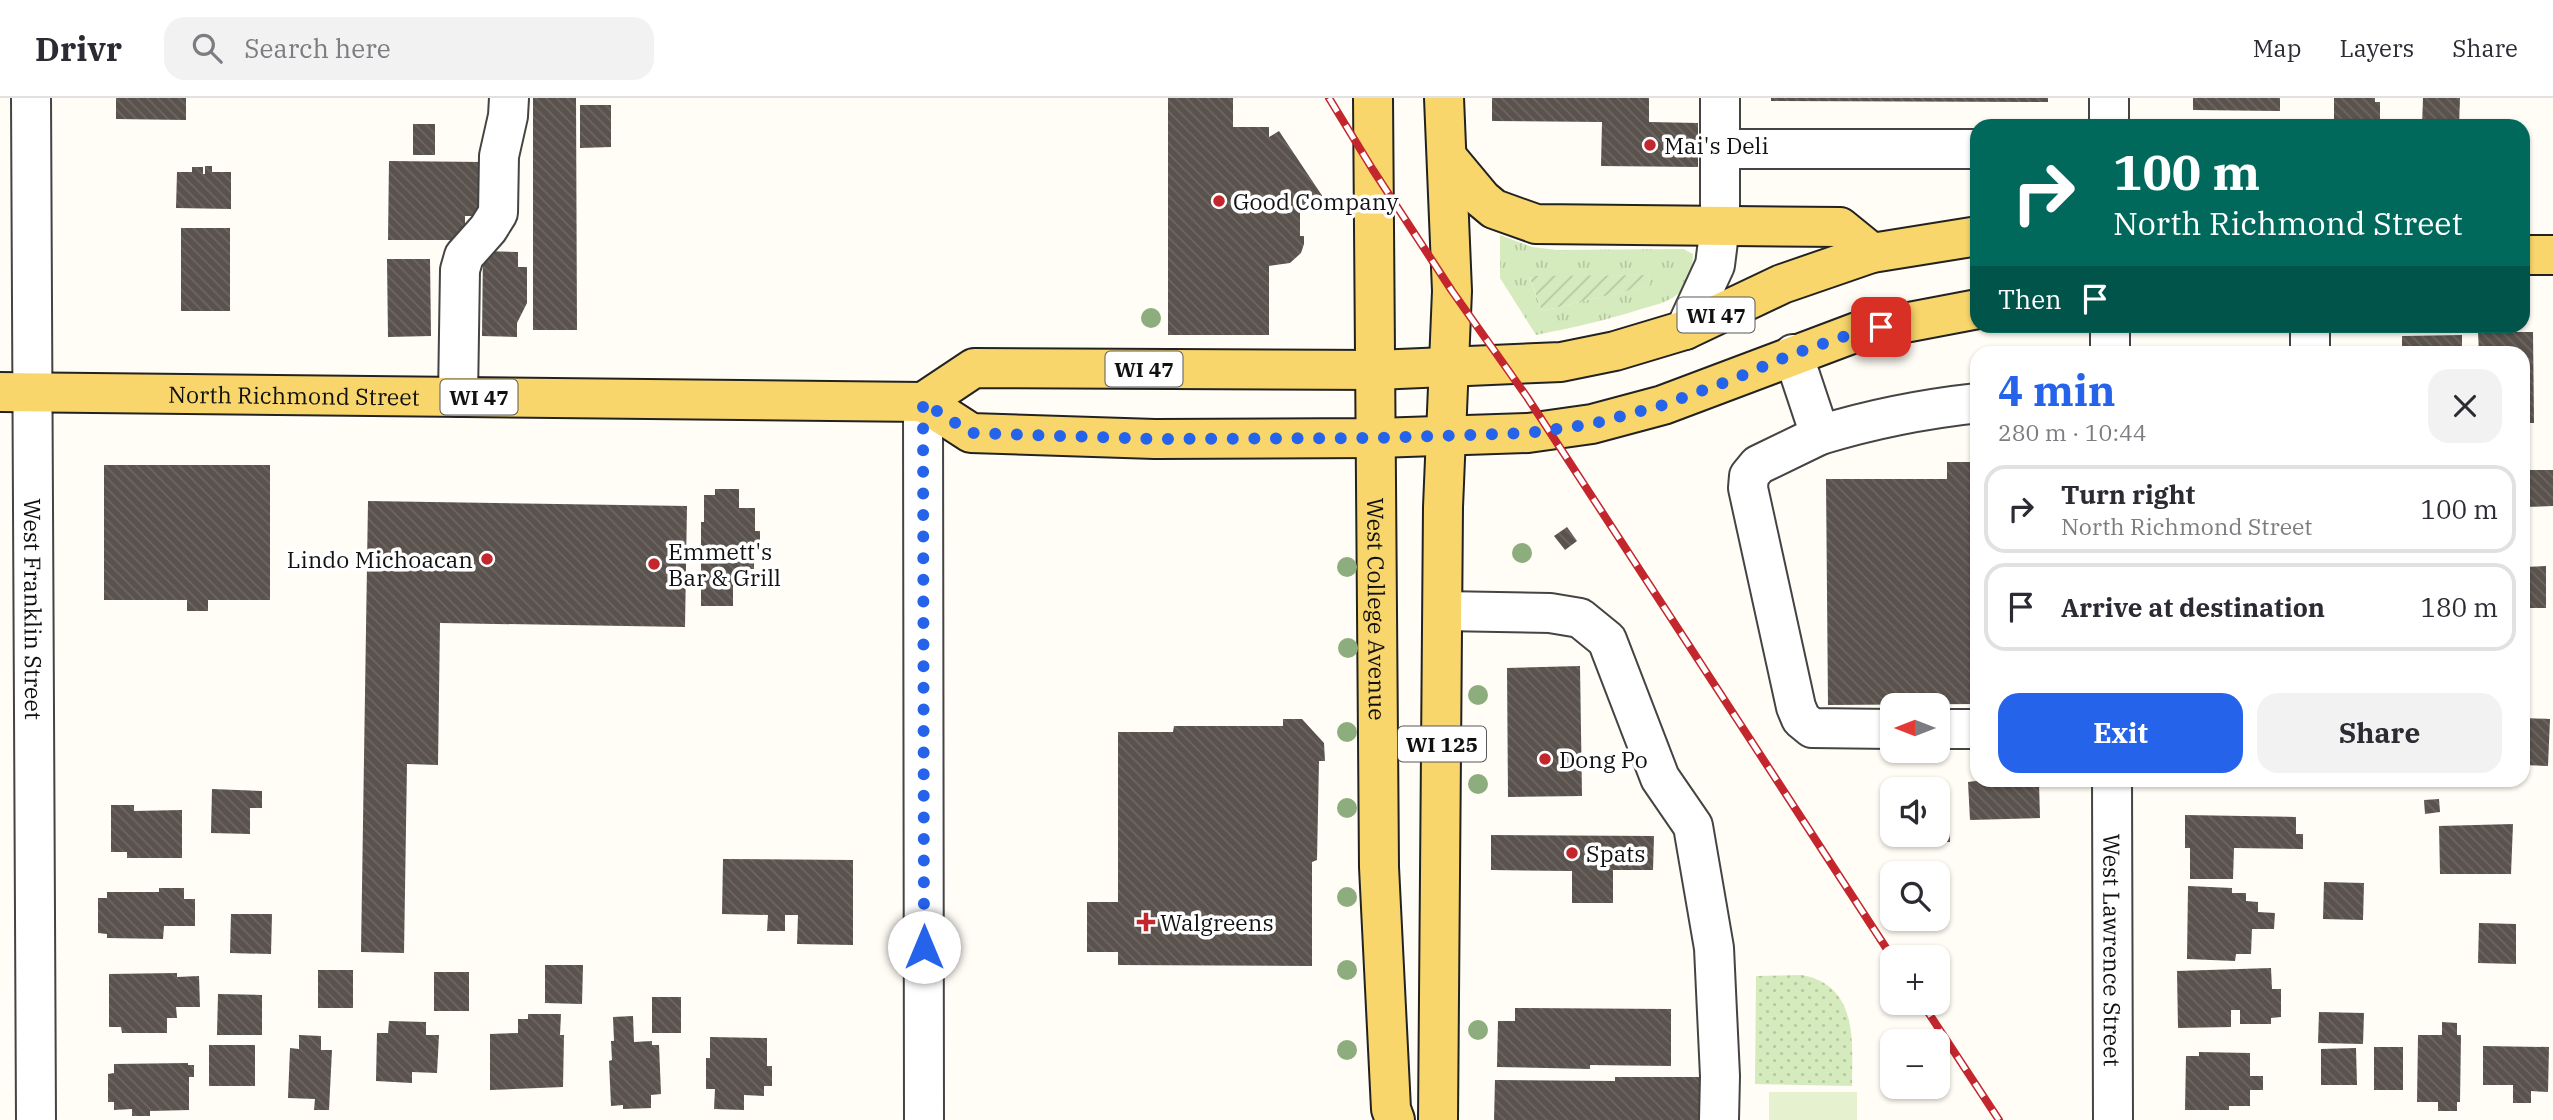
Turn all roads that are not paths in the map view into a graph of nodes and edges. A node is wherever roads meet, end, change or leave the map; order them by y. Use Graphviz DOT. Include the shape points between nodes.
graph roads {
  1 [pos="31,98"];
  2 [pos="509,98"];
  3 [pos="1373,98"];
  4 [pos="1444,98"];
  5 [pos="1720,98"];
  6 [pos="2109,98"];
  7 [pos="2109,119"];
  8 [pos="1720,149"];
  9 [pos="1970,149"];
  10 [pos="1447,157"];
  11 [pos="16,162"];
  12 [pos="1720,225"];
  13 [pos="1970,237"];
  14 [pos="1872,253"];
  15 [pos="2530,255"];
  16 [pos="2553,255"];
  17 [pos="1970,311"];
  18 [pos="1685,330"];
  19 [pos="1793,354"];
  20 [pos="1449,368"];
  21 [pos="1376,370"];
  22 [pos="17,392"];
  23 [pos="458,397"];
  24 [pos="923,402"];
  25 [pos="1970,404"];
  26 [pos="1820,435"];
  27 [pos="1446,436"];
  28 [pos="1377,438"];
  29 [pos="1443,611"];
  30 [pos="1880,729"];
  31 [pos="1950,729"];
  32 [pos="1970,729"];
  33 [pos="2112,787"];
  34 [pos="36,1120"];
  35 [pos="924,1120"];
  36 [pos="1395,1120"];
  37 [pos="1438,1120"];
  38 [pos="1719,1120"];
  39 [pos="2113,1120"];
  1 -- 11 [label="street, West Franklin Street"];
  2 -- 23 [label="street" via="499,156 498,213 464,256 460,270"];
  3 -- 21 [label="main road, West College Avenue"];
  4 -- 10 [label="main road"];
  5 -- 8 [label="street"];
  6 -- 7 [label="street"];
  8 -- 9 [label="street"];
  8 -- 12 [label="street"];
  10 -- 12 [label="main road" via="1494,209 1535,224"];
  10 -- 20 [label="main road" via="1452,291"];
  11 -- 22 [label="street, West Franklin Street"];
  12 -- 14 [label="main road" via="1840,227"];
  12 -- 18 [label="street" via="1715,265"];
  13 -- 14 [label="main road, WI 47"];
  14 -- 18 [label="main road, WI 47" via="1783,284"];
  15 -- 16 [label="main road"];
  17 -- 19 [label="main road" via="1857,332"];
  18 -- 20 [label="main road, WI 47" via="1561,362"];
  19 -- 26 [label="street"];
  19 -- 27 [label="main road" via="1663,405 1592,424 1528,433"];
  20 -- 21 [label="main road, WI 47"];
  20 -- 27 [label="main road, WI 125"];
  21 -- 24 [label="main road, WI 47" via="974,368"];
  21 -- 28 [label="main road, West College Avenue / WI 125"];
  22 -- 23 [label="main road, North Richmond Street / WI 47"];
  22 -- 34 [label="street, West Franklin Street"];
  23 -- 24 [label="main road, North Richmond Street / WI 47"];
  24 -- 28 [label="main road" via="971,433 1155,439"];
  24 -- 35 [label="street"];
  25 -- 26 [label="street" via="1906,412"];
  26 -- 30 [label="street" via="1758,465 1749,476 1748,488 1801,719 1812,728"];
  27 -- 28 [label="main road"];
  27 -- 29 [label="main road, WI 125"];
  28 -- 36 [label="main road, West College Avenue / WI 125" via="1379,867"];
  29 -- 37 [label="main road, WI 125"];
  29 -- 38 [label="street" via="1580,618 1607,640 1660,778 1693,826 1714,948"];
  31 -- 32 [label="street"];
  33 -- 39 [label="street, West Lawrence Street"];
}
